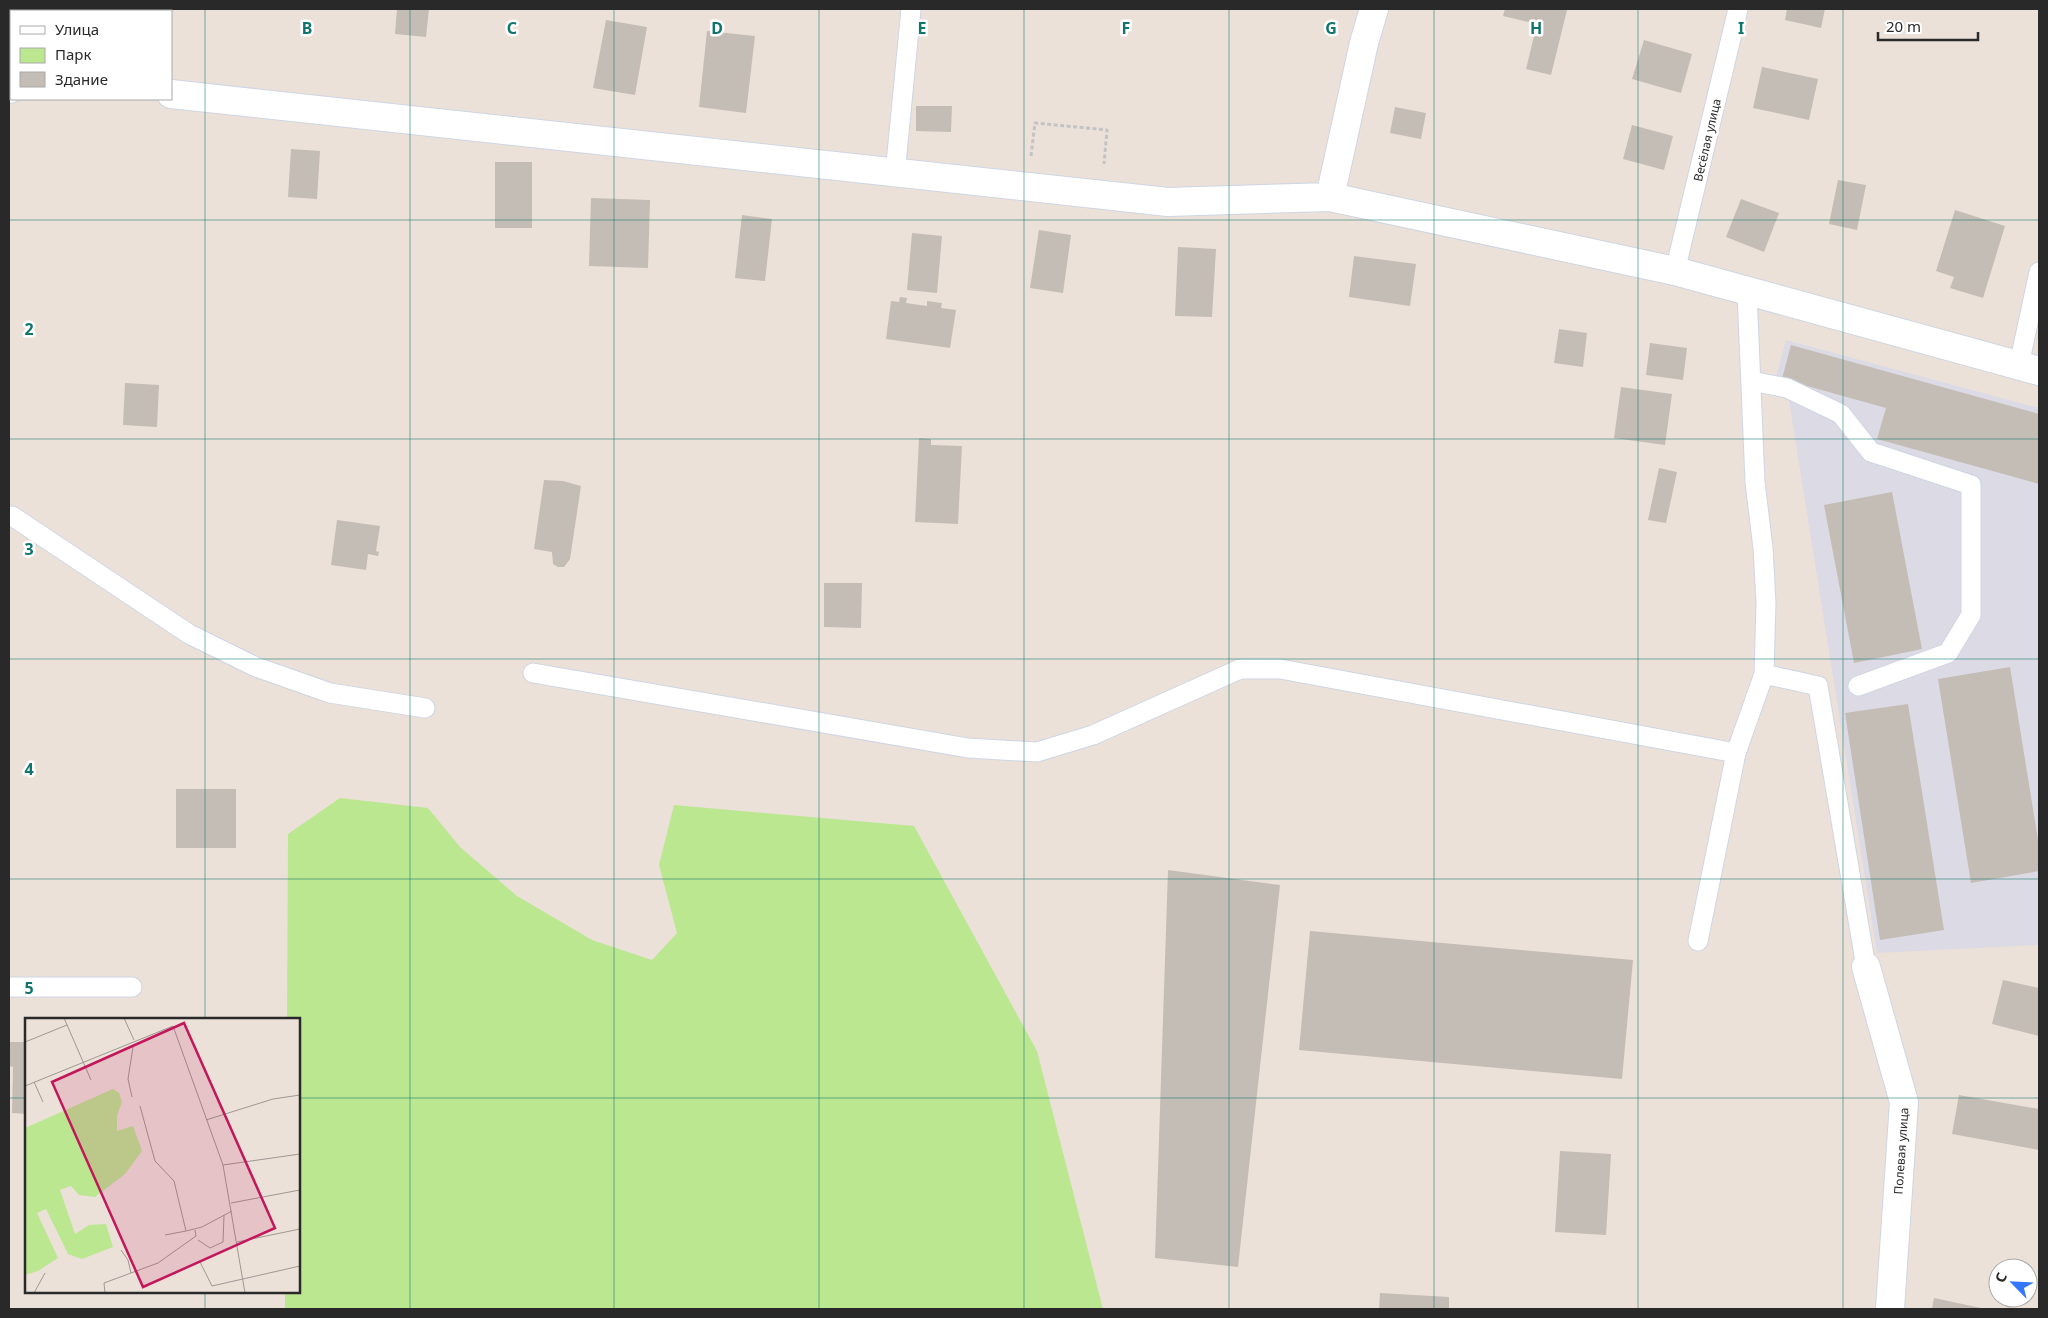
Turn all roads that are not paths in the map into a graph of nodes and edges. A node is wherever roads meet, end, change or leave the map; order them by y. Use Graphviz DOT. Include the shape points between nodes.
graph roads {
  1 [pos="911,9"];
  2 [pos="1374,9"];
  3 [pos="1738,9"];
  4 [pos="172,94"];
  5 [pos="895,174"];
  6 [pos="1330,197"];
  7 [pos="1676,271"];
  8 [pos="2039,272"];
  9 [pos="1748,292"];
  10 [pos="2029,368"];
  11 [pos="1751,381"];
  12 [pos="12,516"];
  13 [pos="533,673"];
  14 [pos="1764,674"];
  15 [pos="1858,686"];
  16 [pos="425,708"];
  17 [pos="1736,753"];
  18 [pos="1698,941"];
  19 [pos="1866,967"];
  20 [pos="9,987"];
  21 [pos="132,988"];
  22 [pos="1890,1309"];
  1 -- 5 [label="lane"];
  2 -- 6 [label="street"];
  3 -- 7 [label="lane, Весёлая улица"];
  4 -- 5 [label="street"];
  5 -- 6 [label="street" via="1168,202"];
  6 -- 7 [label="street"];
  7 -- 9 [label="street"];
  8 -- 10 [label="lane"];
  9 -- 10 [label="street"];
  9 -- 11 [label="lane"];
  11 -- 14 [label="lane" via="1755,482 1766,603"];
  11 -- 15 [label="lane" via="1787,388 1841,414 1871,452 1971,485 1971,615 1948,653"];
  12 -- 16 [label="lane" via="189,634 256,667 330,693"];
  13 -- 17 [label="lane" via="968,748 1037,752 1093,735 1240,668 1280,669"];
  14 -- 17 [label="lane"];
  14 -- 19 [label="lane" via="1818,686"];
  17 -- 18 [label="lane"];
  19 -- 22 [label="street, Полевая улица" via="1904,1102"];
  20 -- 21 [label="lane"];
}
